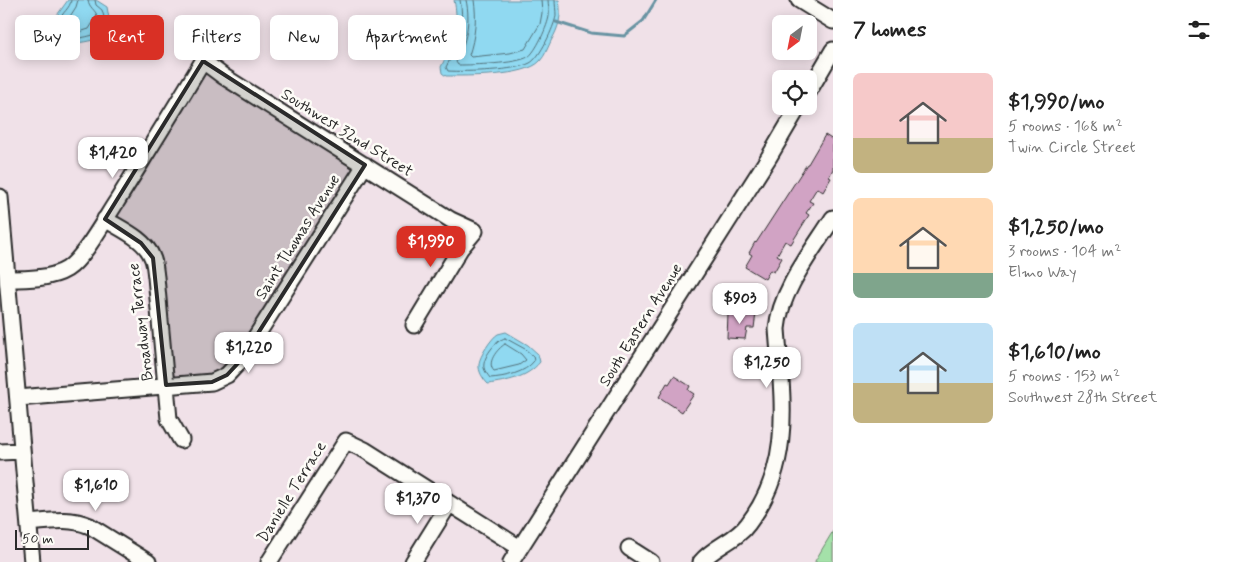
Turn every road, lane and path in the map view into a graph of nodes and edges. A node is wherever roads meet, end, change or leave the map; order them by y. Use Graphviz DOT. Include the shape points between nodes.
graph roads {
  1 [pos="799,0"];
  2 [pos="833,21"];
  3 [pos="833,50"];
  4 [pos="817,77"];
  5 [pos="795,115"];
  6 [pos="365,165"];
  7 [pos="0,197"];
  8 [pos="833,218"];
  9 [pos="106,219"];
  10 [pos="8,279"];
  11 [pos="414,325"];
  12 [pos="166,386"];
  13 [pos="18,398"];
  14 [pos="181,440"];
  15 [pos="22,451"];
  16 [pos="0,452"];
  17 [pos="449,504"];
  18 [pos="29,523"];
  19 [pos="520,548"];
  20 [pos="629,548"];
  21 [pos="32,562"];
  22 [pos="148,562"];
  23 [pos="268,562"];
  24 [pos="413,562"];
  25 [pos="511,562"];
  26 [pos="651,562"];
  27 [pos="702,562"];
  1 -- 2 [label="street"];
  3 -- 4 [label="street"];
  5 -- 19 [label="street, South Eastern Avenue"];
  6 -- 9 [label="street, Southwest 32nd Street" via="204,61"];
  6 -- 11 [label="street, Southwest 32nd Street" via="475,231"];
  6 -- 12 [label="street, Saint Thomas Avenue" via="234,369 212,382"];
  7 -- 10 [label="street"];
  8 -- 27 [label="street" via="788,292 778,316 784,418 778,464 772,482 740,534 707,555"];
  9 -- 10 [label="street" via="75,262 66,269 45,276"];
  9 -- 12 [label="street, Broadway Terrace" via="137,240 153,258"];
  10 -- 13 [label="street"];
  12 -- 13 [label="street, Saint Thomas Avenue"];
  12 -- 14 [label="street, Broadway Terrace" via="169,419"];
  13 -- 15 [label="street"];
  15 -- 16 [label="street"];
  15 -- 18 [label="street"];
  17 -- 19 [label="street"];
  17 -- 23 [label="street, Danielle Terrace" via="346,441"];
  17 -- 24 [label="street"];
  18 -- 21 [label="street"];
  18 -- 22 [label="street" via="81,522"];
  19 -- 25 [label="street, South Eastern Avenue"];
  20 -- 26 [label="street"];
}
